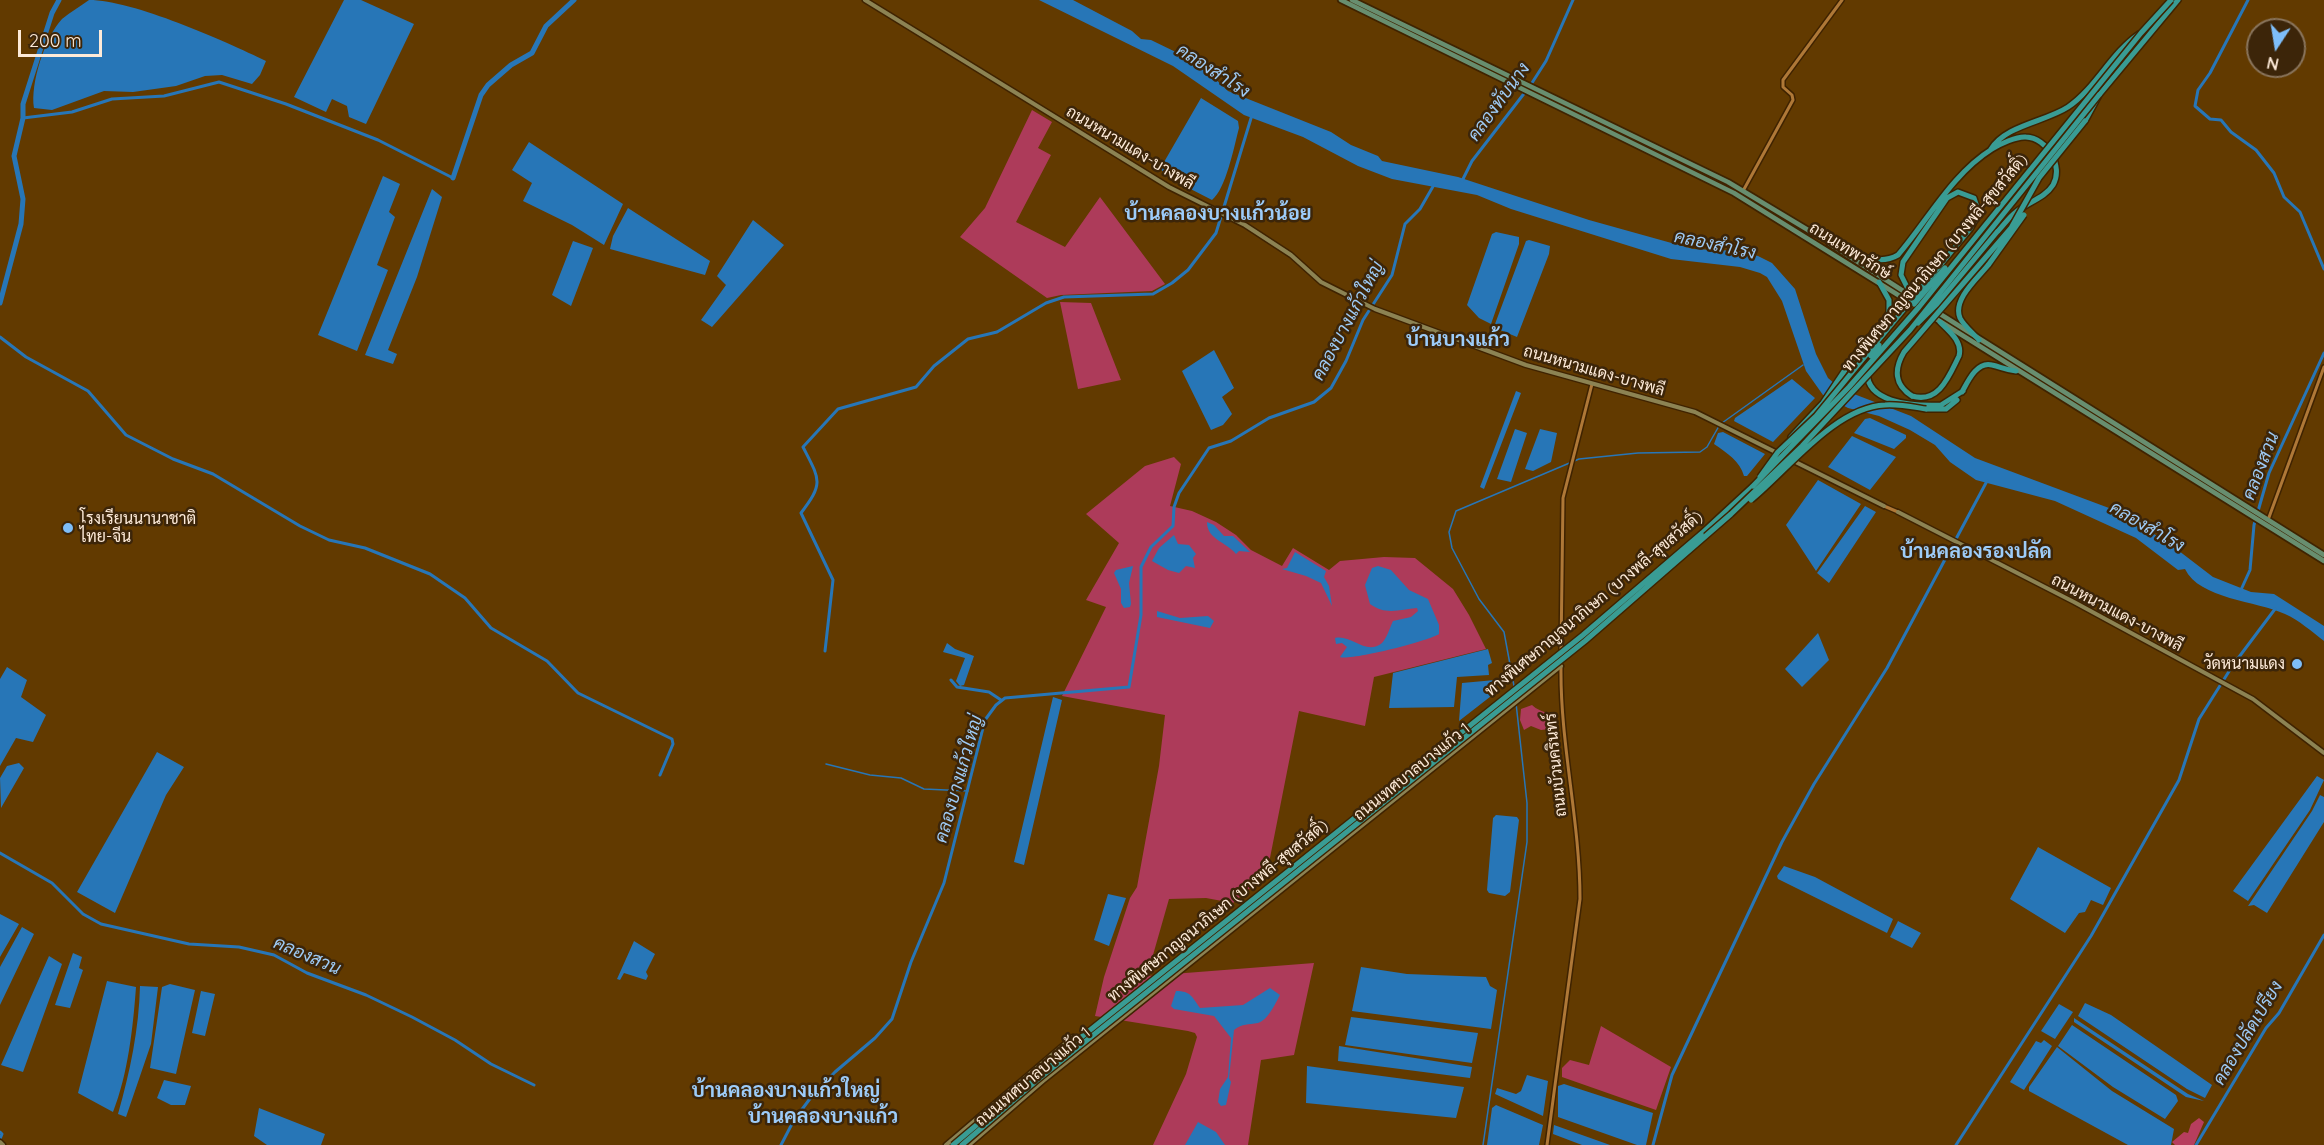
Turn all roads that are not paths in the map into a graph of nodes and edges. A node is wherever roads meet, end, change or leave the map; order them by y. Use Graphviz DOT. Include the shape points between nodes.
graph roads {
  1 [pos="865,0"];
  2 [pos="1341,0"];
  3 [pos="1352,0"];
  4 [pos="1842,0"];
  5 [pos="2171,0"];
  6 [pos="2178,0"];
  7 [pos="2140,33"];
  8 [pos="2099,95"];
  9 [pos="2085,122"];
  10 [pos="1991,149"];
  11 [pos="1669,153"];
  12 [pos="1666,159"];
  13 [pos="1743,191"];
  14 [pos="1810,231"];
  15 [pos="1978,233"];
  16 [pos="1879,282"];
  17 [pos="1911,295"];
  18 [pos="1940,322"];
  19 [pos="1910,330"];
  20 [pos="1979,340"];
  21 [pos="2324,366"];
  22 [pos="2016,370"];
  23 [pos="1592,384"];
  24 [pos="1963,391"];
  25 [pos="2057,392"];
  26 [pos="1778,452"];
  27 [pos="1753,486"];
  28 [pos="1884,506"];
  29 [pos="1898,512"];
  30 [pos="1731,514"];
  31 [pos="2256,516"];
  32 [pos="2268,520"];
  33 [pos="2324,555"];
  34 [pos="2324,561"];
  35 [pos="1561,666"];
  36 [pos="2324,753"];
  37 [pos="1083,1049"];
  38 [pos="946,1145"];
  39 [pos="953,1145"];
  40 [pos="962,1145"];
  41 [pos="969,1145"];
  42 [pos="1547,1145"];
  1 -- 23 [label="main road, ถนนหนามแดง-บางพลี" via="1169,187 1238,220 1291,255 1321,282 1375,309 1512,360"];
  2 -- 12 [label="main road, ถนนเทพารักษ์"];
  3 -- 11 [label="main road, ถนนเทพารักษ์"];
  4 -- 13 [label="street" via="1783,80 1783,87 1793,100"];
  5 -- 7 [label="highway, ทางพิเศษกาญจนาภิเษก (บางพลี-สุขสวัสดิ์), bridge"];
  6 -- 8 [label="highway, ทางพิเศษกาญจนาภิเษก (บางพลี-สุขสวัสดิ์)"];
  7 -- 10 [label="highway, bridge" via="2075,102 2045,120 2006,135"];
  7 -- 15 [label="highway, ทางพิเศษกาญจนาภิเษก (บางพลี-สุขสวัสดิ์), bridge"];
  8 -- 9 [label="highway, bridge"];
  8 -- 19 [label="highway, ทางพิเศษกาญจนาภิเษก (บางพลี-สุขสวัสดิ์), bridge"];
  9 -- 18 [label="highway, bridge" via="2039,178 2011,228 1904,352 1897,366 1898,380 1912,396 1926,398 1937,393 1961,352 1957,340"];
  9 -- 20 [label="highway, bridge" via="2042,179 2008,240 1963,296 1959,311 1964,324"];
  10 -- 14 [label="highway" via="1948,189 1903,250 1889,260 1867,258"];
  10 -- 19 [label="highway, bridge" via="2017,138 2028,137 2043,144 2052,153 2056,168 2052,187 2017,211"];
  11 -- 12 [label="main road"];
  11 -- 13 [label="main road, ถนนเทพารักษ์"];
  12 -- 16 [label="main road, ถนนเทพารักษ์" via="1734,193"];
  13 -- 14 [label="main road, ถนนเทพารักษ์"];
  14 -- 17 [label="main road, ถนนเทพารักษ์"];
  15 -- 24 [label="highway, bridge" via="1871,356 1867,380 1881,397 1941,405"];
  15 -- 27 [label="highway, ทางพิเศษกาญจนาภิเษก (บางพลี-สุขสวัสดิ์), bridge" via="1849,387"];
  16 -- 18 [label="main road, ถนนเทพารักษ์"];
  16 -- 26 [label="highway, bridge" via="1890,307 1885,321 1861,346 1835,387"];
  17 -- 20 [label="main road, ถนนเทพารักษ์"];
  17 -- 26 [label="highway, bridge" via="1901,275 1903,262 1947,198 1958,192 1974,198 1979,213 1970,230 1812,421"];
  18 -- 22 [label="main road, ถนนเทพารักษ์"];
  19 -- 30 [label="highway, ทางพิเศษกาญจนาภิเษก (บางพลี-สุขสวัสดิ์), bridge" via="1827,420"];
  20 -- 25 [label="main road, ถนนเทพารักษ์"];
  21 -- 32 [label="street"];
  22 -- 24 [label="highway" via="1982,365"];
  22 -- 25 [label="main road, ถนนเทพารักษ์"];
  23 -- 28 [label="main road, ถนนหนามแดง-บางพลี" via="1682,408 1717,422"];
  23 -- 35 [label="street, ถนนบัวนครินทร์" via="1571,462 1561,525"];
  24 -- 30 [label="highway, bridge" via="1946,409 1885,405 1863,410 1819,437"];
  25 -- 31 [label="main road, ถนนเทพารักษ์"];
  26 -- 27 [label="highway, bridge"];
  27 -- 39 [label="highway, ทางพิเศษกาญจนาภิเษก (บางพลี-สุขสวัสดิ์), bridge" via="1583,635 1056,1057"];
  28 -- 29 [label="street, ถนนหนามแดง-บางพลี"];
  29 -- 36 [label="main road, ถนนหนามแดง-บางพลี" via="2125,628 2260,704"];
  30 -- 40 [label="highway, ทางพิเศษกาญจนาภิเษก (บางพลี-สุขสวัสดิ์), bridge" via="1585,641 1036,1081"];
  31 -- 32 [label="main road, ถนนเทพารักษ์"];
  31 -- 34 [label="main road, ถนนเทพารักษ์"];
  32 -- 33 [label="main road, ถนนเทพารักษ์"];
  35 -- 37 [label="main road, ถนนเทศบาลบางแก้ว 1"];
  35 -- 42 [label="street, ถนนบัวนครินทร์" via="1580,899"];
  37 -- 38 [label="main road" via="1073,1037"];
  37 -- 41 [label="main road, ถนนเทศบาลบางแก้ว 1"];
}
